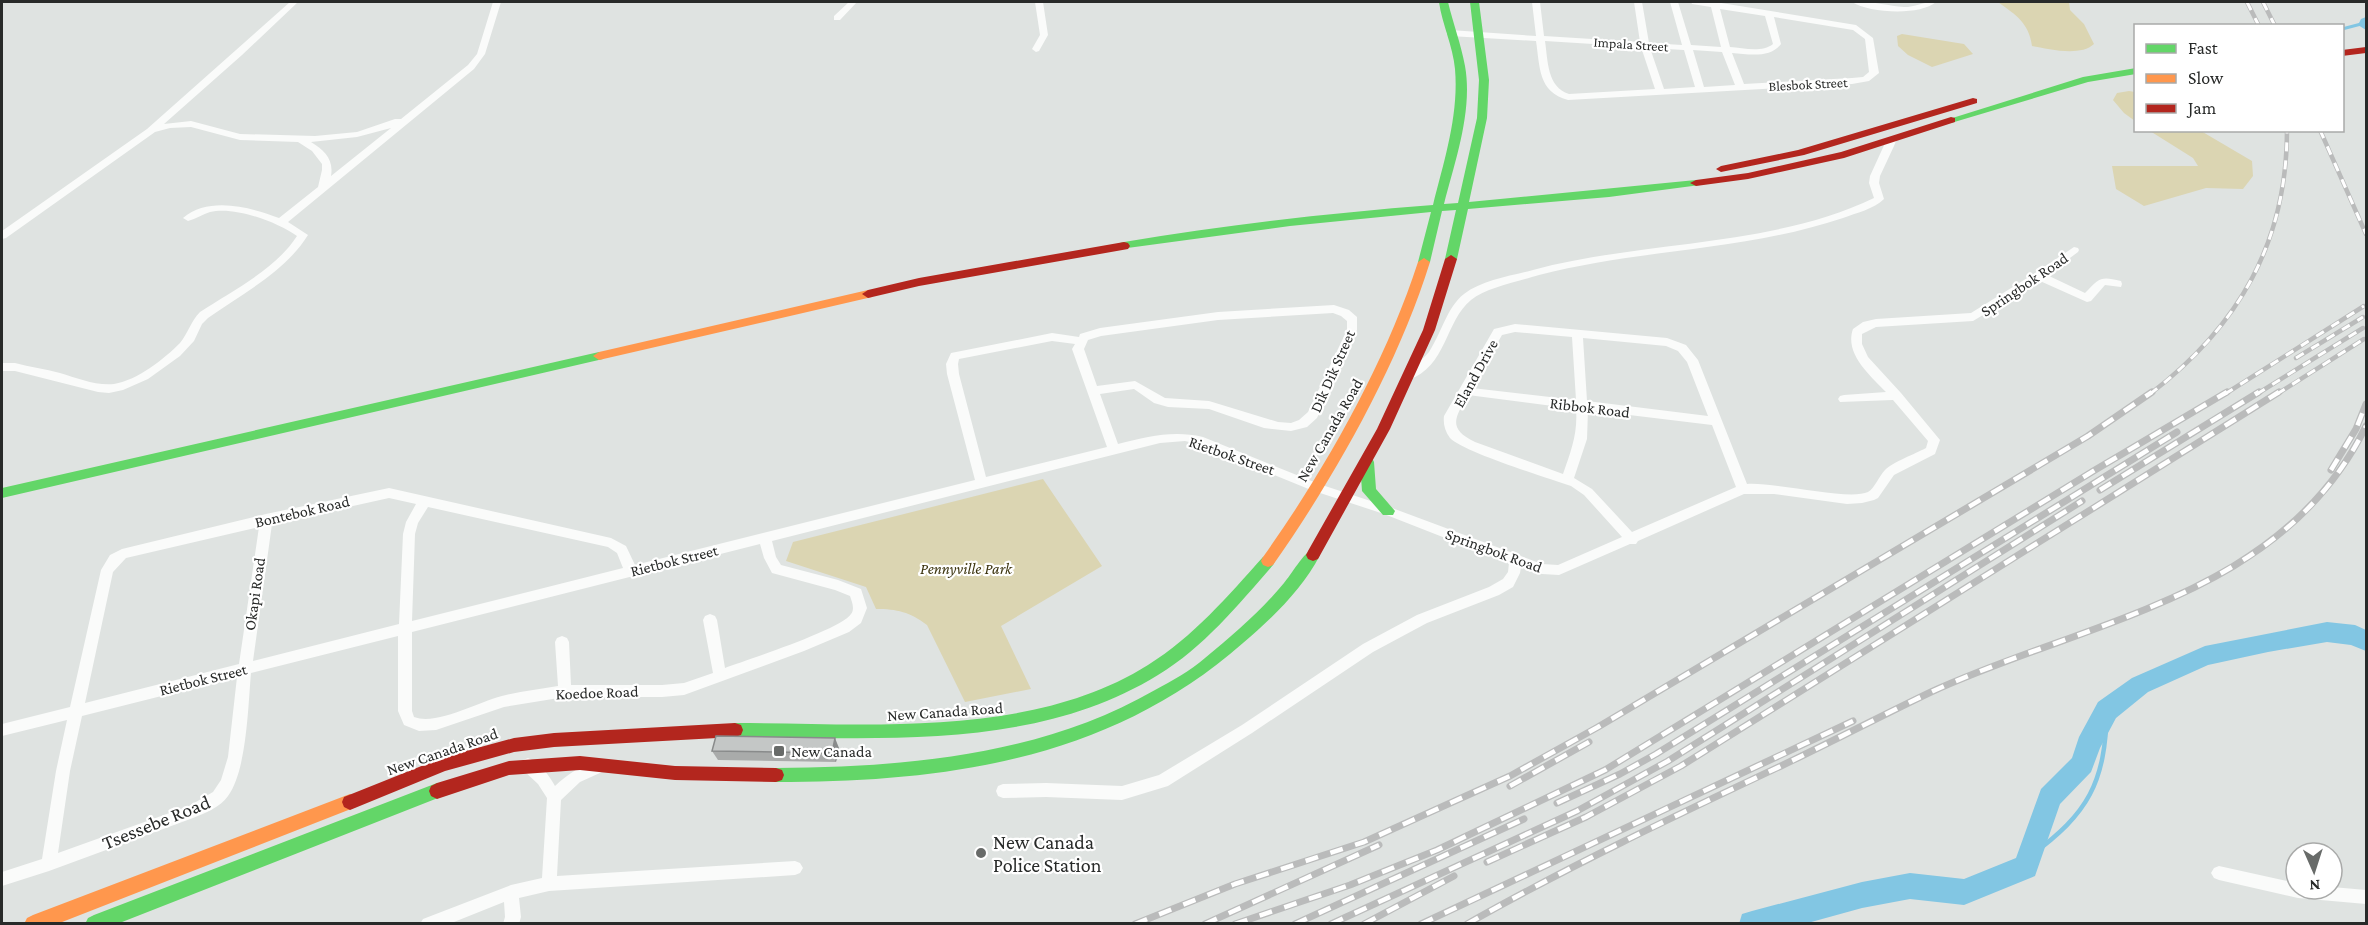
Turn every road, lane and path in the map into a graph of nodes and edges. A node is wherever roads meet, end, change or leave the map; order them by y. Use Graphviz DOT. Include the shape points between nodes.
graph roads {
  1 [pos="294,2"];
  2 [pos="497,2"];
  3 [pos="853,2"];
  4 [pos="1039,2"];
  5 [pos="1443,2"];
  6 [pos="1474,2"];
  7 [pos="1536,2"];
  8 [pos="1638,2"];
  9 [pos="1674,2"];
  10 [pos="1695,2"];
  11 [pos="1856,2"];
  12 [pos="1932,2"];
  13 [pos="1715,5"];
  14 [pos="1768,13"];
  15 [pos="837,18"];
  16 [pos="1450,33"];
  17 [pos="1479,34"];
  18 [pos="1540,38"];
  19 [pos="1645,45"];
  20 [pos="2344,45"];
  21 [pos="1686,47"];
  22 [pos="2363,47"];
  23 [pos="1036,49"];
  24 [pos="1726,50"];
  25 [pos="2344,53"];
  26 [pos="2134,62"];
  27 [pos="2134,71"];
  28 [pos="1740,87"];
  29 [pos="1700,90"];
  30 [pos="1660,92"];
  31 [pos="415,112"];
  32 [pos="150,131"];
  33 [pos="299,139"];
  34 [pos="1891,141"];
  35 [pos="320,190"];
  36 [pos="188,218"];
  37 [pos="282,221"];
  38 [pos="2,236"];
  39 [pos="2074,250"];
  40 [pos="2039,276"];
  41 [pos="2117,284"];
  42 [pos="1576,334"];
  43 [pos="1080,341"];
  44 [pos="2,368"];
  45 [pos="1408,375"];
  46 [pos="1094,391"];
  47 [pos="1466,392"];
  48 [pos="1897,396"];
  49 [pos="1844,399"];
  50 [pos="1582,406"];
  51 [pos="1715,421"];
  52 [pos="1114,450"];
  53 [pos="1368,456"];
  54 [pos="1567,479"];
  55 [pos="2,482"];
  56 [pos="982,483"];
  57 [pos="1315,487"];
  58 [pos="1743,489"];
  59 [pos="2,493"];
  60 [pos="1343,496"];
  61 [pos="425,500"];
  62 [pos="1388,511"];
  63 [pos="266,519"];
  64 [pos="765,537"];
  65 [pos="1632,540"];
  66 [pos="1516,560"];
  67 [pos="631,570"];
  68 [pos="710,620"];
  69 [pos="405,627"];
  70 [pos="562,642"];
  71 [pos="244,668"];
  72 [pos="720,676"];
  73 [pos="565,691"];
  74 [pos="76,711"];
  75 [pos="2,730"];
  76 [pos="528,765"];
  77 [pos="603,765"];
  78 [pos="1003,791"];
  79 [pos="554,797"];
  80 [pos="49,864"];
  81 [pos="795,868"];
  82 [pos="2219,873"];
  83 [pos="2,879"];
  84 [pos="549,884"];
  85 [pos="511,892"];
  86 [pos="2367,897"];
  87 [pos="33,924"];
  88 [pos="94,924"];
  89 [pos="428,924"];
  90 [pos="511,924"];
  1 -- 32 [label="street"];
  2 -- 31 [label="street" via="481,54 458,79"];
  3 -- 15 [label="street"];
  4 -- 23 [label="street" via="1044,35"];
  5 -- 16 [label="main road, New Canada Road"];
  6 -- 17 [label="main road"];
  7 -- 18 [label="street"];
  8 -- 19 [label="street"];
  9 -- 21 [label="street"];
  10 -- 13 [label="street, Blesbok Street"];
  11 -- 12 [label="street" via="1911,8"];
  13 -- 14 [label="street, Blesbok Street"];
  13 -- 24 [label="street"];
  14 -- 24 [label="street, Impala Street" via="1777,39 1773,49"];
  14 -- 28 [label="street, Blesbok Street" via="1860,30 1870,39 1874,73 1851,81"];
  16 -- 17 [label="street, Impala Street"];
  16 -- 57 [label="main road, New Canada Road" via="1461,79 1459,112 1425,257 1380,375"];
  17 -- 18 [label="street, Impala Street"];
  17 -- 45 [label="main road" via="1484,95 1475,156 1436,309"];
  18 -- 19 [label="street, Impala Street"];
  18 -- 30 [label="street, Blesbok Street" via="1551,87 1559,94 1573,97"];
  19 -- 21 [label="street, Impala Street"];
  19 -- 30 [label="street"];
  20 -- 22 [label="main road"];
  21 -- 24 [label="street, Impala Street"];
  21 -- 29 [label="street"];
  22 -- 25 [label="main road"];
  24 -- 28 [label="street"];
  26 -- 55 [label="main road" via="2082,70 1800,153 1712,171 1247,217 976,261"];
  27 -- 34 [label="main road" via="2035,93"];
  28 -- 29 [label="street, Blesbok Street"];
  29 -- 30 [label="street, Blesbok Street"];
  31 -- 33 [label="street" via="351,137"];
  31 -- 35 [label="street"];
  32 -- 33 [label="street" via="181,122 242,138"];
  32 -- 38 [label="street"];
  33 -- 35 [label="street" via="326,161 328,169"];
  34 -- 45 [label="street" via="1875,174 1879,199 1862,208 1779,232 1598,259 1527,274 1472,293 1458,309 1432,358"];
  34 -- 59 [label="main road" via="1805,164 1691,185 1299,220 1012,264 757,318"];
  35 -- 37 [label="street"];
  36 -- 37 [label="street" via="210,209 223,209"];
  37 -- 44 [label="street" via="303,235 293,250 202,316 176,353 126,385 96,388 15,367"];
  39 -- 40 [label="street, Springbok Road"];
  40 -- 41 [label="street" via="2087,298 2103,281"];
  40 -- 48 [label="street, Springbok Road" via="1973,318 1876,323 1859,330 1855,340 1860,354"];
  42 -- 47 [label="street, Eland Drive" via="1503,330 1495,336"];
  42 -- 50 [label="street"];
  42 -- 51 [label="street, Eland Drive" via="1667,342 1682,348 1692,360"];
  43 -- 46 [label="street" via="1080,357"];
  43 -- 46 [label="street, Dik Dik Street" via="1100,332 1239,314 1334,309 1353,320 1313,415 1299,427 1276,427 1207,405 1162,401 1135,385"];
  43 -- 56 [label="street" via="1057,336 955,356 953,374"];
  45 -- 53 [label="main road"];
  46 -- 52 [label="street"];
  47 -- 50 [label="street, Ribbok Road"];
  47 -- 54 [label="street, Eland Drive" via="1449,419 1456,436"];
  48 -- 49 [label="street"];
  48 -- 58 [label="street, Springbok Road" via="1934,440 1931,451 1890,472 1874,495 1855,498"];
  50 -- 51 [label="street, Ribbok Road"];
  50 -- 54 [label="street" via="1581,439"];
  51 -- 58 [label="street, Eland Drive"];
  52 -- 56 [label="street, Rietbok Street"];
  52 -- 57 [label="street, Rietbok Street" via="1160,439 1192,438"];
  53 -- 60 [label="main road"];
  53 -- 62 [label="main road" via="1367,489"];
  54 -- 65 [label="street, Eland Drive" via="1588,492"];
  56 -- 64 [label="street, Rietbok Street"];
  57 -- 60 [label="street, Rietbok Street"];
  57 -- 87 [label="main road, New Canada Road" via="1251,584 1210,629 1148,675 1071,709 1014,723 961,730 738,730 507,746 417,776"];
  58 -- 65 [label="street, Springbok Road"];
  60 -- 62 [label="street, Springbok Road"];
  60 -- 77 [label="main road" via="1332,524 1307,565 1246,634 1166,693 1081,733 987,758 868,773 704,774"];
  61 -- 63 [label="street, Bontebok Road" via="382,494"];
  61 -- 67 [label="street, Bontebok Road" via="611,543 622,550"];
  61 -- 69 [label="street, Koedoe Road" via="409,534"];
  62 -- 66 [label="street, Springbok Road"];
  63 -- 71 [label="street, Okapi Road"];
  63 -- 74 [label="street, Bontebok Road" via="126,552 115,559 107,570"];
  64 -- 67 [label="street, Rietbok Street"];
  64 -- 72 [label="street, Koedoe Road" via="777,569 854,591 859,600 858,614 844,628"];
  65 -- 66 [label="street, Springbok Road" via="1559,570"];
  66 -- 78 [label="street" via="1508,583 1368,648 1163,781 1122,793"];
  67 -- 69 [label="street, Rietbok Street"];
  68 -- 72 [label="street"];
  69 -- 71 [label="street, Rietbok Street"];
  69 -- 73 [label="street, Koedoe Road" via="405,711 413,724 436,724 504,701"];
  70 -- 73 [label="street"];
  71 -- 74 [label="street, Rietbok Street"];
  71 -- 80 [label="street, Tsessebe Road" via="235,757 229,783 220,795 194,811"];
  72 -- 73 [label="street, Koedoe Road" via="676,690"];
  74 -- 75 [label="street, Rietbok Street"];
  74 -- 80 [label="street, Bontebok Road"];
  76 -- 77 [label="main road"];
  76 -- 79 [label="street"];
  76 -- 88 [label="main road" via="491,772 428,794"];
  77 -- 79 [label="street" via="575,777"];
  79 -- 84 [label="street"];
  80 -- 83 [label="street, Tsessebe Road"];
  81 -- 84 [label="street"];
  82 -- 86 [label="street" via="2298,891"];
  84 -- 85 [label="street"];
  85 -- 89 [label="street"];
  85 -- 90 [label="street"];
}
